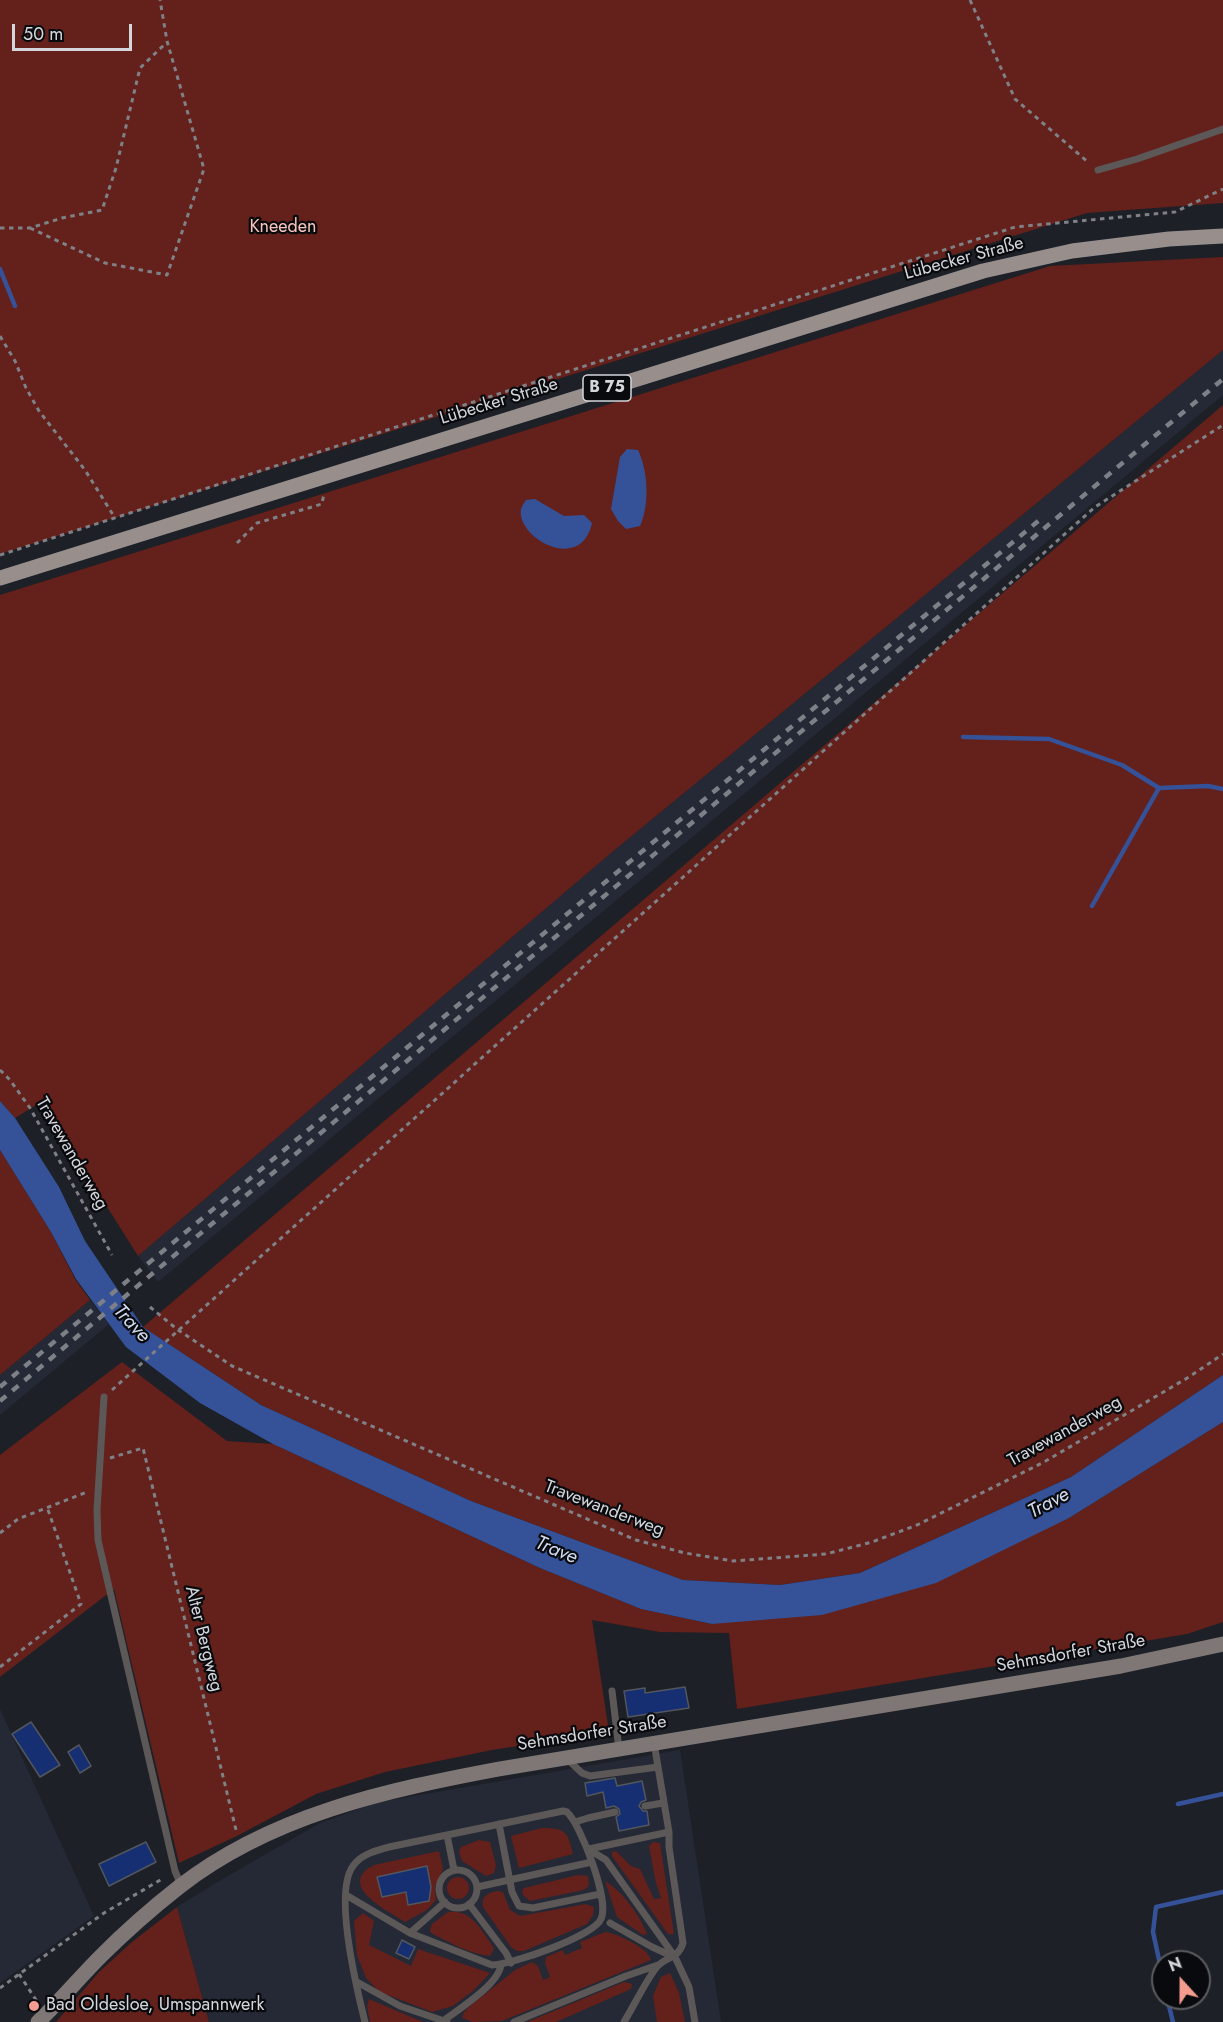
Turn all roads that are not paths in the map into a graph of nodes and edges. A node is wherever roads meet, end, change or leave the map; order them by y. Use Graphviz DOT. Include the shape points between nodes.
graph roads {
  1 [pos="1223,129"];
  2 [pos="1098,170"];
  3 [pos="1223,236"];
  4 [pos="0,578"];
  5 [pos="104,1397"];
  6 [pos="1223,1644"];
  7 [pos="612,1691"];
  8 [pos="654,1743"];
  9 [pos="619,1749"];
  10 [pos="565,1758"];
  11 [pos="658,1767"];
  12 [pos="663,1803"];
  13 [pos="645,1806"];
  14 [pos="615,1812"];
  15 [pos="575,1822"];
  16 [pos="500,1824"];
  17 [pos="669,1832"];
  18 [pos="447,1835"];
  19 [pos="588,1850"];
  20 [pos="592,1862"];
  21 [pos="454,1870"];
  22 [pos="178,1878"];
  23 [pos="509,1881"];
  24 [pos="477,1887"];
  25 [pos="600,1894"];
  26 [pos="346,1895"];
  27 [pos="445,1902"];
  28 [pos="469,1904"];
  29 [pos="610,1923"];
  30 [pos="410,1933"];
  31 [pos="675,1957"];
  32 [pos="511,1963"];
  33 [pos="501,1965"];
  34 [pos="658,1965"];
  35 [pos="357,1982"];
  36 [pos="42,2019"];
  37 [pos="445,2021"];
  38 [pos="365,2022"];
  39 [pos="514,2022"];
  40 [pos="624,2022"];
  41 [pos="695,2022"];
  1 -- 2 [label="lane"];
  3 -- 4 [label="main road, Lübecker Straße / B 75" via="1072,251 983,271"];
  5 -- 22 [label="lane" via="98,1540"];
  6 -- 8 [label="main road, Sehmsdorfer Straße" via="1121,1666"];
  7 -- 9 [label="lane"];
  8 -- 9 [label="main road, Sehmsdorfer Straße"];
  8 -- 11 [label="lane"];
  9 -- 10 [label="main road, Sehmsdorfer Straße"];
  10 -- 11 [label="lane" via="590,1776"];
  10 -- 22 [label="main road, Sehmsdorfer Straße" via="443,1780 322,1812"];
  11 -- 12 [label="lane"];
  12 -- 13 [label="lane"];
  12 -- 17 [label="lane"];
  14 -- 15 [label="lane"];
  15 -- 16 [label="lane" via="563,1811"];
  15 -- 19 [label="lane"];
  16 -- 18 [label="lane"];
  16 -- 23 [label="lane"];
  17 -- 19 [label="lane"];
  17 -- 31 [label="lane" via="683,1934 681,1950"];
  18 -- 21 [label="lane"];
  18 -- 26 [label="lane" via="362,1856 350,1870"];
  19 -- 20 [label="lane"];
  19 -- 31 [label="lane" via="606,1860"];
  20 -- 23 [label="lane"];
  20 -- 25 [label="lane"];
  21 -- 24 [label="lane" via="467,1872"];
  21 -- 27 [label="lane" via="444,1876 439,1886"];
  22 -- 36 [label="main road, Sehmsdorfer Straße"];
  23 -- 24 [label="lane"];
  23 -- 25 [label="lane" via="516,1903 523,1908"];
  24 -- 28 [label="lane"];
  25 -- 32 [label="lane" via="603,1913 596,1926"];
  26 -- 30 [label="lane"];
  26 -- 35 [label="lane" via="346,1923"];
  27 -- 28 [label="lane" via="459,1908"];
  27 -- 30 [label="lane"];
  28 -- 32 [label="lane"];
  29 -- 31 [label="lane"];
  30 -- 33 [label="lane" via="484,1963"];
  31 -- 34 [label="lane"];
  31 -- 41 [label="lane" via="689,1987"];
  32 -- 33 [label="lane"];
  33 -- 37 [label="lane" via="493,1982"];
  34 -- 39 [label="lane"];
  34 -- 40 [label="lane"];
  35 -- 37 [label="lane" via="400,2006"];
  35 -- 38 [label="lane"];
}
